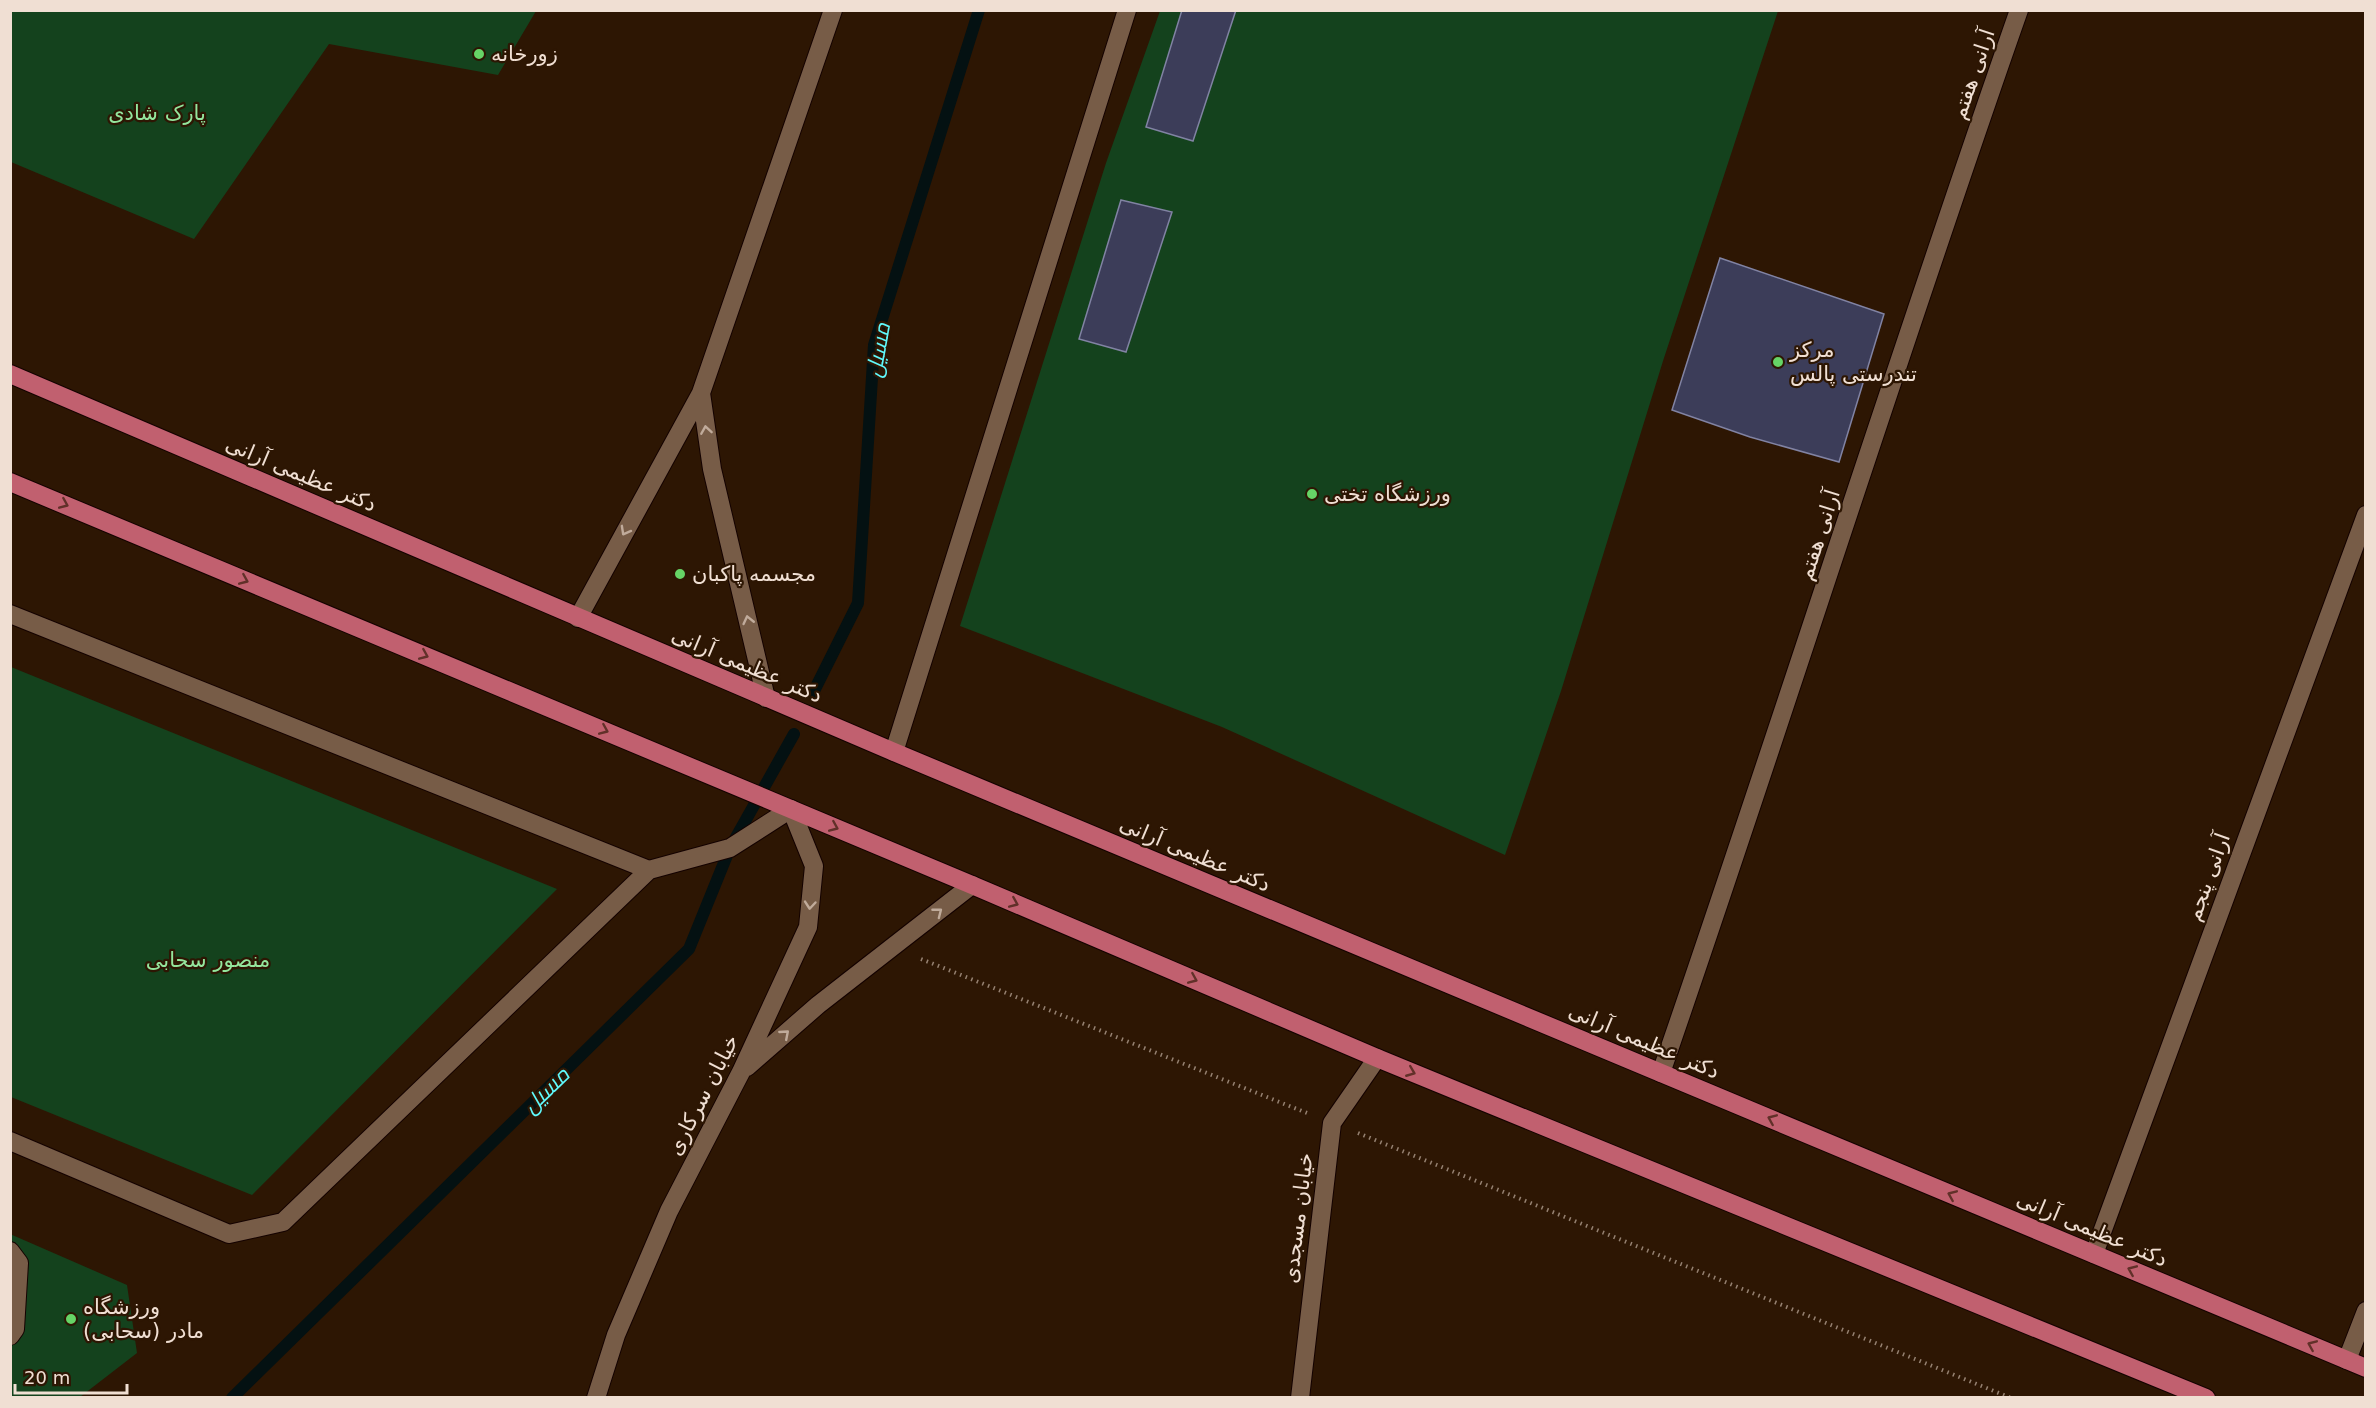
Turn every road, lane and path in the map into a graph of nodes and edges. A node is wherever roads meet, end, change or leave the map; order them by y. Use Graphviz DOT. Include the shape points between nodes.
graph roads {
  1 [pos="833,10"];
  2 [pos="1127,10"];
  3 [pos="2019,10"];
  4 [pos="10,374"];
  5 [pos="701,393"];
  6 [pos="10,482"];
  7 [pos="2366,515"];
  8 [pos="10,614"];
  9 [pos="578,618"];
  10 [pos="766,698"];
  11 [pos="894,752"];
  12 [pos="786,806"];
  13 [pos="649,870"];
  14 [pos="972,885"];
  15 [pos="892,948"];
  16 [pos="1377,1058"];
  17 [pos="741,1072"];
  18 [pos="1661,1073"];
  19 [pos="1332,1123"];
  20 [pos="10,1141"];
  21 [pos="10,1251"];
  22 [pos="2094,1254"];
  23 [pos="2366,1311"];
  24 [pos="10,1336"];
  25 [pos="2348,1360"];
  26 [pos="2366,1368"];
  27 [pos="596,1398"];
  28 [pos="1300,1398"];
  29 [pos="2011,1398"];
  30 [pos="2206,1398"];
  1 -- 5 [label="street"];
  2 -- 11 [label="street"];
  3 -- 18 [label="street, آرانی هفتم"];
  4 -- 9 [label="main road, دکتر عظیمی آرانی"];
  5 -- 9 [label="street, one-way"];
  10 -- 5 [label="street, one-way" via="712,469"];
  6 -- 12 [label="main road, one-way"];
  7 -- 22 [label="street, آرانی پنجم"];
  8 -- 13 [label="street"];
  9 -- 10 [label="main road, دکتر عظیمی آرانی"];
  10 -- 11 [label="main road, دکتر عظیمی آرانی"];
  11 -- 18 [label="main road, دکتر عظیمی آرانی"];
  12 -- 13 [label="street" via="730,848"];
  12 -- 14 [label="main road, one-way"];
  12 -- 17 [label="street, خیابان سرکاری, one-way" via="814,866 808,927"];
  13 -- 20 [label="street" via="283,1222 229,1234"];
  15 -- 14 [label="street, one-way"];
  14 -- 16 [label="main road, one-way"];
  17 -- 15 [label="street, one-way"];
  15 -- 19 [label="path"];
  16 -- 19 [label="street, خیابان مسجدی"];
  16 -- 30 [label="main road, one-way"];
  17 -- 27 [label="street, خیابان سرکاری" via="669,1211 616,1335"];
  22 -- 18 [label="main road, دکتر عظیمی آرانی, one-way"];
  19 -- 28 [label="street, خیابان مسجدی"];
  19 -- 29 [label="path"];
  21 -- 24 [label="street" via="19,1263 15,1329"];
  25 -- 22 [label="main road, دکتر عظیمی آرانی, one-way"];
  23 -- 25 [label="street"];
  25 -- 26 [label="main road, دکتر عظیمی آرانی"];
}
